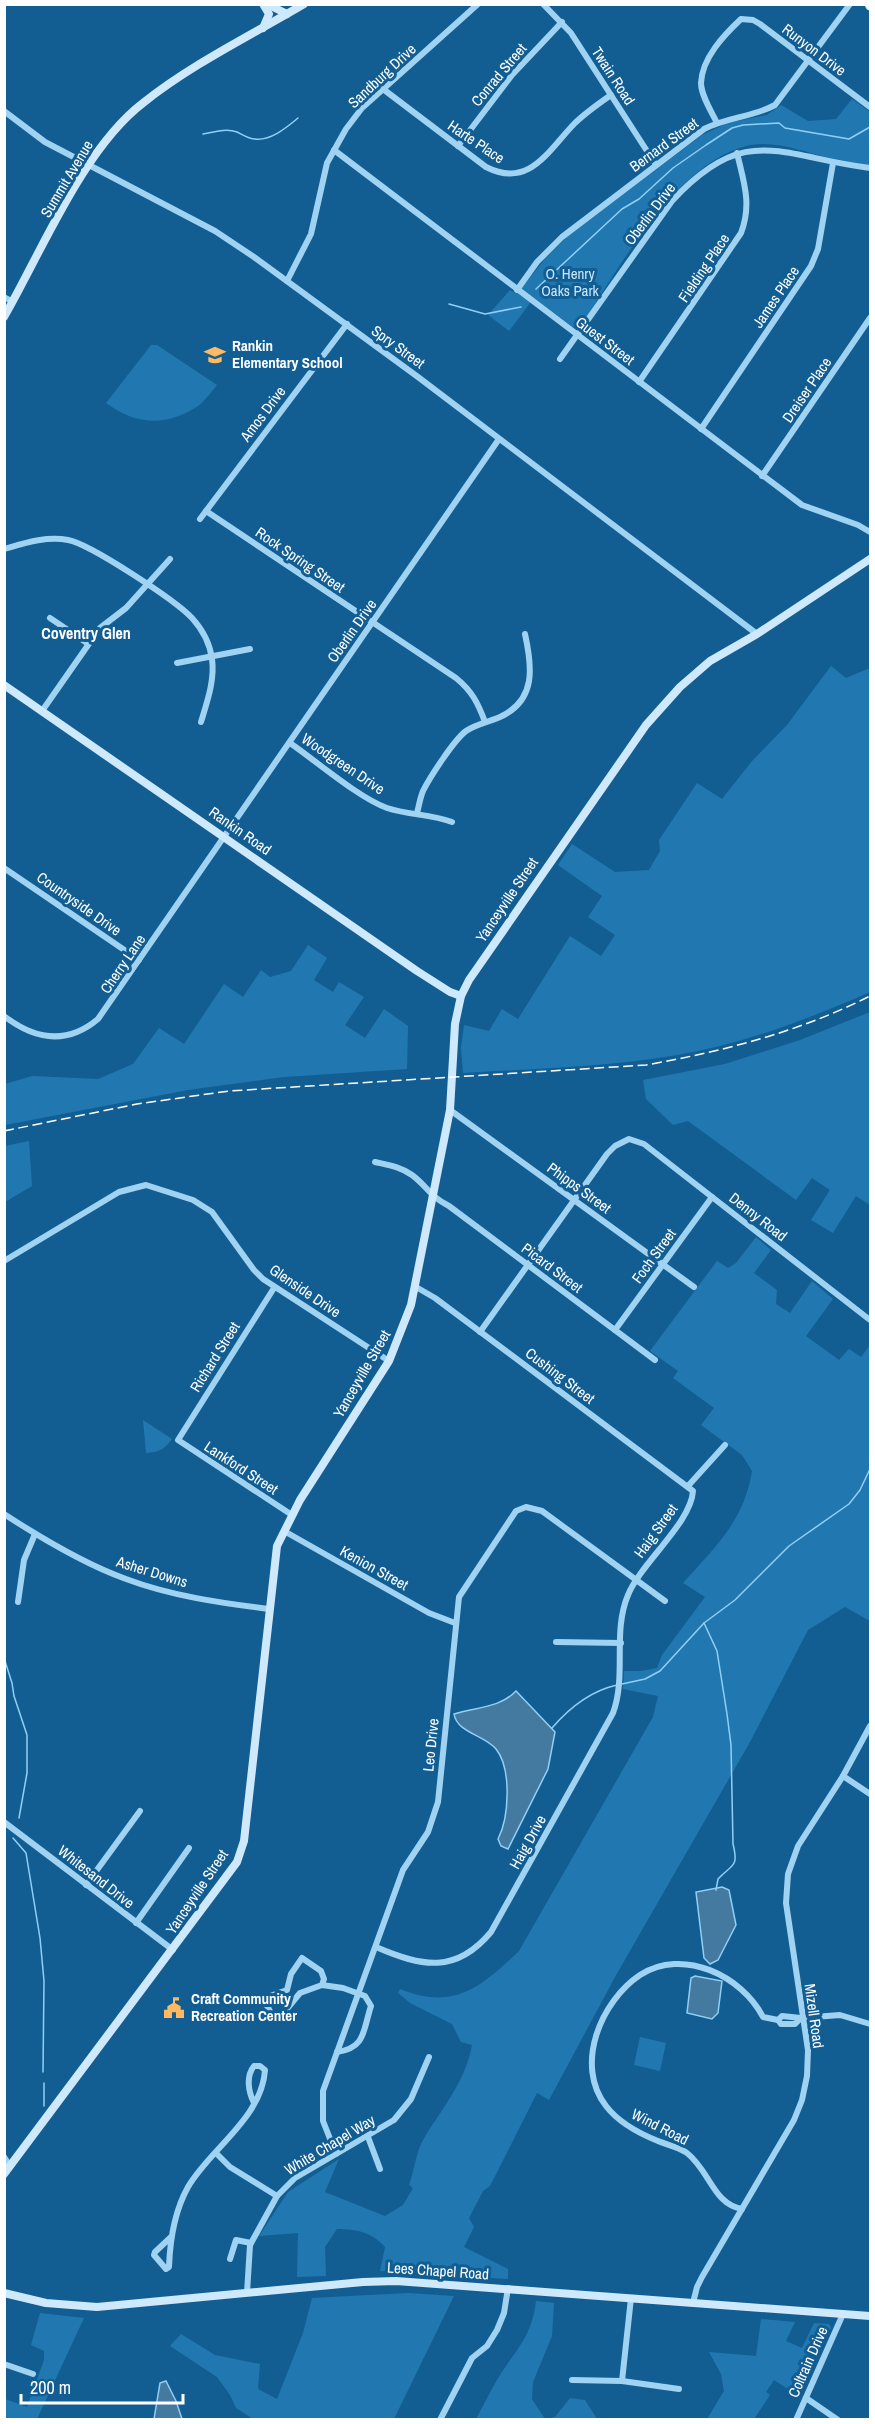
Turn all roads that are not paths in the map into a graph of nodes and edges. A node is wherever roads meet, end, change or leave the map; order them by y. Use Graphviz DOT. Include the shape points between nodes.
graph roads {
  1 [pos="265,4"];
  2 [pos="304,4"];
  3 [pos="478,4"];
  4 [pos="543,4"];
  5 [pos="850,4"];
  6 [pos="287,14"];
  7 [pos="562,22"];
  8 [pos="262,29"];
  9 [pos="810,61"];
  10 [pos="383,88"];
  11 [pos="611,95"];
  12 [pos="870,107"];
  13 [pos="4,111"];
  14 [pos="717,123"];
  15 [pos="458,147"];
  16 [pos="334,150"];
  17 [pos="737,153"];
  18 [pos="833,163"];
  19 [pos="656,165"];
  20 [pos="88,166"];
  21 [pos="870,168"];
  22 [pos="287,280"];
  23 [pos="517,290"];
  24 [pos="4,297"];
  25 [pos="13,302"];
  26 [pos="4,317"];
  27 [pos="870,318"];
  28 [pos="346,324"];
  29 [pos="578,335"];
  30 [pos="560,359"];
  31 [pos="639,382"];
  32 [pos="701,429"];
  33 [pos="499,439"];
  34 [pos="762,476"];
  35 [pos="206,511"];
  36 [pos="200,519"];
  37 [pos="870,532"];
  38 [pos="4,549"];
  39 [pos="170,559"];
  40 [pos="870,559"];
  41 [pos="148,586"];
  42 [pos="50,618"];
  43 [pos="373,622"];
  44 [pos="525,634"];
  45 [pos="757,634"];
  46 [pos="87,643"];
  47 [pos="250,650"];
  48 [pos="212,658"];
  49 [pos="177,663"];
  50 [pos="4,685"];
  51 [pos="42,711"];
  52 [pos="201,722"];
  53 [pos="485,722"];
  54 [pos="290,742"];
  55 [pos="417,813"];
  56 [pos="452,822"];
  57 [pos="225,837"];
  58 [pos="4,868"];
  59 [pos="139,960"];
  60 [pos="461,996"];
  61 [pos="4,1016"];
  62 [pos="450,1110"];
  63 [pos="375,1162"];
  64 [pos="712,1197"];
  65 [pos="434,1198"];
  66 [pos="575,1199"];
  67 [pos="4,1261"];
  68 [pos="663,1264"];
  69 [pos="529,1265"];
  70 [pos="416,1287"];
  71 [pos="694,1287"];
  72 [pos="274,1288"];
  73 [pos="870,1320"];
  74 [pos="615,1330"];
  75 [pos="480,1332"];
  76 [pos="389,1360"];
  77 [pos="655,1360"];
  78 [pos="178,1440"];
  79 [pos="724,1445"];
  80 [pos="688,1486"];
  81 [pos="4,1514"];
  82 [pos="292,1515"];
  83 [pos="284,1532"];
  84 [pos="35,1534"];
  85 [pos="635,1580"];
  86 [pos="665,1601"];
  87 [pos="18,1602"];
  88 [pos="269,1609"];
  89 [pos="455,1623"];
  90 [pos="556,1641"];
  91 [pos="621,1643"];
  92 [pos="870,1726"];
  93 [pos="843,1776"];
  94 [pos="870,1794"];
  95 [pos="140,1811"];
  96 [pos="4,1822"];
  97 [pos="189,1848"];
  98 [pos="86,1885"];
  99 [pos="136,1923"];
  100 [pos="376,1947"];
  101 [pos="173,1950"];
  102 [pos="290,1984"];
  103 [pos="322,1985"];
  104 [pos="300,1993"];
  105 [pos="358,1994"];
  106 [pos="801,2018"];
  107 [pos="870,2024"];
  108 [pos="337,2052"];
  109 [pos="429,2057"];
  110 [pos="254,2103"];
  111 [pos="368,2137"];
  112 [pos="216,2153"];
  113 [pos="336,2154"];
  114 [pos="4,2157"];
  115 [pos="6,2168"];
  116 [pos="380,2169"];
  117 [pos="277,2196"];
  118 [pos="742,2210"];
  119 [pos="171,2237"];
  120 [pos="251,2243"];
  121 [pos="230,2259"];
  122 [pos="508,2289"];
  123 [pos="4,2293"];
  124 [pos="247,2293"];
  125 [pos="631,2298"];
  126 [pos="693,2303"];
  127 [pos="843,2314"];
  128 [pos="870,2316"];
  129 [pos="4,2364"];
  130 [pos="33,2374"];
  131 [pos="572,2380"];
  132 [pos="622,2381"];
  133 [pos="679,2389"];
  134 [pos="806,2398"];
  135 [pos="440,2420"];
  136 [pos="796,2420"];
  137 [pos="838,2420"];
  1 -- 6 [label="main road"];
  1 -- 8 [label="main road" via="269,14"];
  2 -- 6 [label="main road, Summit Avenue"];
  3 -- 10 [label="street, Sandburg Drive"];
  4 -- 7 [label="street, Twain Road"];
  5 -- 9 [label="street, Bernard Street"];
  6 -- 8 [label="main road, Summit Avenue"];
  7 -- 11 [label="street, Twain Road"];
  7 -- 15 [label="street, Conrad Street" via="512,75"];
  8 -- 20 [label="main road, Summit Avenue" via="142,103"];
  9 -- 12 [label="street, Runyon Drive"];
  9 -- 14 [label="street, Bernard Street" via="775,105"];
  9 -- 14 [label="street, Runyon Drive" via="760,24 741,19 705,64 701,84"];
  10 -- 15 [label="street, Harte Place"];
  10 -- 16 [label="street, Sandburg Drive" via="362,108"];
  11 -- 15 [label="street, Harte Place" via="584,114 539,162 524,172 498,173"];
  11 -- 19 [label="street, Twain Road"];
  13 -- 20 [label="street, Spry Street" via="45,142"];
  14 -- 19 [label="street, Bernard Street"];
  16 -- 22 [label="street, Sandburg Drive" via="327,163 311,234"];
  16 -- 23 [label="street, Guest Street"];
  17 -- 18 [label="street, Oberlin Drive" via="787,151"];
  17 -- 29 [label="street, Oberlin Drive" via="686,186 672,201"];
  17 -- 31 [label="street, Fielding Place" via="748,203 747,219"];
  18 -- 21 [label="street, Oberlin Drive"];
  18 -- 32 [label="street, James Place" via="818,249 811,266"];
  19 -- 23 [label="street, Bernard Street" via="562,237"];
  20 -- 22 [label="street, Spry Street" via="215,231"];
  20 -- 25 [label="main road, Summit Avenue"];
  22 -- 28 [label="street, Spry Street"];
  23 -- 29 [label="street, Guest Street"];
  24 -- 25 [label="street"];
  25 -- 26 [label="main road, Summit Avenue"];
  27 -- 34 [label="street, Dreiser Place"];
  28 -- 33 [label="street, Spry Street"];
  28 -- 35 [label="street, Amos Drive"];
  29 -- 30 [label="street, Oberlin Drive"];
  29 -- 31 [label="street, Guest Street"];
  31 -- 32 [label="street, Guest Street"];
  32 -- 34 [label="street, Guest Street"];
  33 -- 43 [label="street, Oberlin Drive"];
  33 -- 45 [label="street, Spry Street"];
  34 -- 37 [label="street, Guest Street" via="802,505"];
  35 -- 36 [label="street, Amos Drive"];
  35 -- 43 [label="street, Rock Spring Street"];
  38 -- 41 [label="street" via="54,538 71,541 90,548"];
  39 -- 41 [label="street"];
  40 -- 45 [label="main road, Yanceyville Street"];
  41 -- 46 [label="street"];
  41 -- 48 [label="street" via="192,618 203,633"];
  42 -- 46 [label="street"];
  43 -- 53 [label="street, Rock Spring Street" via="469,688"];
  43 -- 54 [label="street, Oberlin Drive"];
  44 -- 53 [label="street" via="532,663 527,689 514,707"];
  45 -- 60 [label="main road, Yanceyville Street" via="710,661 646,725"];
  46 -- 51 [label="street"];
  47 -- 48 [label="street"];
  48 -- 49 [label="street"];
  48 -- 52 [label="street" via="211,683"];
  50 -- 51 [label="main road, Rankin Road"];
  51 -- 57 [label="main road, Rankin Road"];
  53 -- 55 [label="street" via="466,732 451,748 422,792"];
  54 -- 55 [label="street, Woodgreen Drive" via="373,801 386,808"];
  54 -- 57 [label="street, Oberlin Drive"];
  55 -- 56 [label="street, Woodgreen Drive"];
  57 -- 59 [label="street, Cherry Lane"];
  57 -- 60 [label="main road, Rankin Road" via="417,971"];
  58 -- 59 [label="street, Countryside Drive"];
  59 -- 61 [label="street, Cherry Lane" via="98,1019 75,1033 40,1035"];
  60 -- 62 [label="main road, Yanceyville Street" via="455,1024"];
  62 -- 65 [label="main road, Yanceyville Street"];
  62 -- 66 [label="street, Phipps Street"];
  63 -- 65 [label="street, Picard Street" via="412,1175"];
  64 -- 66 [label="street, Denny Road" via="644,1144 629,1139 615,1146"];
  64 -- 68 [label="street, Foch Street"];
  64 -- 73 [label="street, Denny Road"];
  65 -- 69 [label="street, Picard Street"];
  65 -- 70 [label="main road, Yanceyville Street"];
  66 -- 68 [label="street, Phipps Street"];
  66 -- 69 [label="street"];
  67 -- 72 [label="street, Glenside Drive" via="119,1192 146,1185 193,1200 212,1212 254,1270"];
  68 -- 71 [label="street, Phipps Street"];
  68 -- 74 [label="street, Foch Street"];
  69 -- 74 [label="street, Picard Street"];
  69 -- 75 [label="street"];
  70 -- 75 [label="street, Cushing Street"];
  70 -- 76 [label="main road, Yanceyville Street"];
  72 -- 76 [label="street, Glenside Drive"];
  72 -- 78 [label="street, Richard Street"];
  74 -- 77 [label="street, Picard Street"];
  75 -- 80 [label="street, Cushing Street"];
  76 -- 82 [label="main road, Yanceyville Street"];
  78 -- 82 [label="street, Lankford Street"];
  79 -- 80 [label="street"];
  80 -- 85 [label="street, Haig Street" via="693,1496 686,1512"];
  81 -- 84 [label="street, Asher Downs"];
  82 -- 83 [label="main road, Yanceyville Street"];
  83 -- 88 [label="main road, Yanceyville Street" via="277,1546"];
  83 -- 89 [label="street, Kenion Street" via="429,1613"];
  84 -- 87 [label="street" via="24,1560"];
  84 -- 88 [label="street, Asher Downs" via="129,1581 215,1602"];
  85 -- 86 [label="street, Leo Drive"];
  85 -- 89 [label="street, Leo Drive" via="542,1511 526,1507 516,1511 459,1597"];
  85 -- 91 [label="street, Haig Street" via="622,1611"];
  88 -- 101 [label="main road, Yanceyville Street" via="244,1841 234,1868"];
  89 -- 100 [label="street, Leo Drive" via="438,1802 428,1832 403,1870"];
  90 -- 91 [label="street"];
  91 -- 100 [label="street, Haig Drive" via="619,1696 613,1713 491,1932 466,1956 446,1963 424,1964"];
  92 -- 93 [label="street, Mizell Road"];
  93 -- 94 [label="street"];
  93 -- 106 [label="street, Mizell Road" via="798,1846 785,1889"];
  95 -- 98 [label="street"];
  96 -- 98 [label="street, Whitesand Drive"];
  97 -- 99 [label="street"];
  98 -- 99 [label="street, Whitesand Drive"];
  99 -- 101 [label="street, Whitesand Drive"];
  100 -- 105 [label="street, Leo Drive"];
  101 -- 115 [label="main road, Yanceyville Street"];
  102 -- 103 [label="street" via="291,1974 302,1958 321,1971"];
  102 -- 104 [label="street"];
  102 -- 104 [label="street" via="287,1990 265,2002 273,2017 281,2016"];
  103 -- 104 [label="street"];
  103 -- 105 [label="street"];
  105 -- 108 [label="street, Leo Drive"];
  105 -- 108 [label="street" via="365,1996 371,2006 358,2044"];
  106 -- 107 [label="street, Wind Road" via="840,2015"];
  106 -- 118 [label="street, Mizell Road" via="808,2050 802,2100"];
  106 -- 118 [label="street, Wind Road" via="763,2017 742,1990 712,1970 695,1965 663,1966 641,1974 615,1998 602,2021 591,2064 597,2092 614,2115 639,2132 686,2152 703,2168 724,2203"];
  108 -- 113 [label="street, Leo Drive" via="325,2083 322,2107"];
  109 -- 111 [label="street, White Chapel Way" via="406,2108"];
  110 -- 110 [label="street" via="264,2084 265,2070 260,2066 254,2066 250,2072 249,2091"];
  110 -- 112 [label="street"];
  111 -- 113 [label="street, White Chapel Way"];
  111 -- 116 [label="street"];
  112 -- 117 [label="street" via="230,2167"];
  112 -- 119 [label="street" via="187,2189"];
  113 -- 117 [label="street, White Chapel Way" via="295,2178"];
  114 -- 115 [label="street"];
  117 -- 120 [label="street, White Chapel Way"];
  118 -- 126 [label="street, Mizell Road" via="702,2277"];
  119 -- 119 [label="street" via="169,2267 166,2269 154,2252"];
  120 -- 121 [label="street" via="236,2240"];
  120 -- 124 [label="street, White Chapel Way"];
  122 -- 124 [label="main road, Lees Chapel Road" via="378,2280"];
  122 -- 125 [label="main road, Lees Chapel Road"];
  122 -- 135 [label="street" via="497,2330 465,2368"];
  123 -- 124 [label="main road, Lees Chapel Road" via="84,2307"];
  125 -- 126 [label="main road, Lees Chapel Road"];
  125 -- 132 [label="street"];
  126 -- 127 [label="main road, Lees Chapel Road"];
  127 -- 128 [label="main road, Lees Chapel Road"];
  127 -- 134 [label="street, Coltrain Drive"];
  129 -- 130 [label="street"];
  131 -- 132 [label="street"];
  132 -- 133 [label="street"];
  134 -- 136 [label="street, Coltrain Drive"];
  134 -- 137 [label="street"];
}
